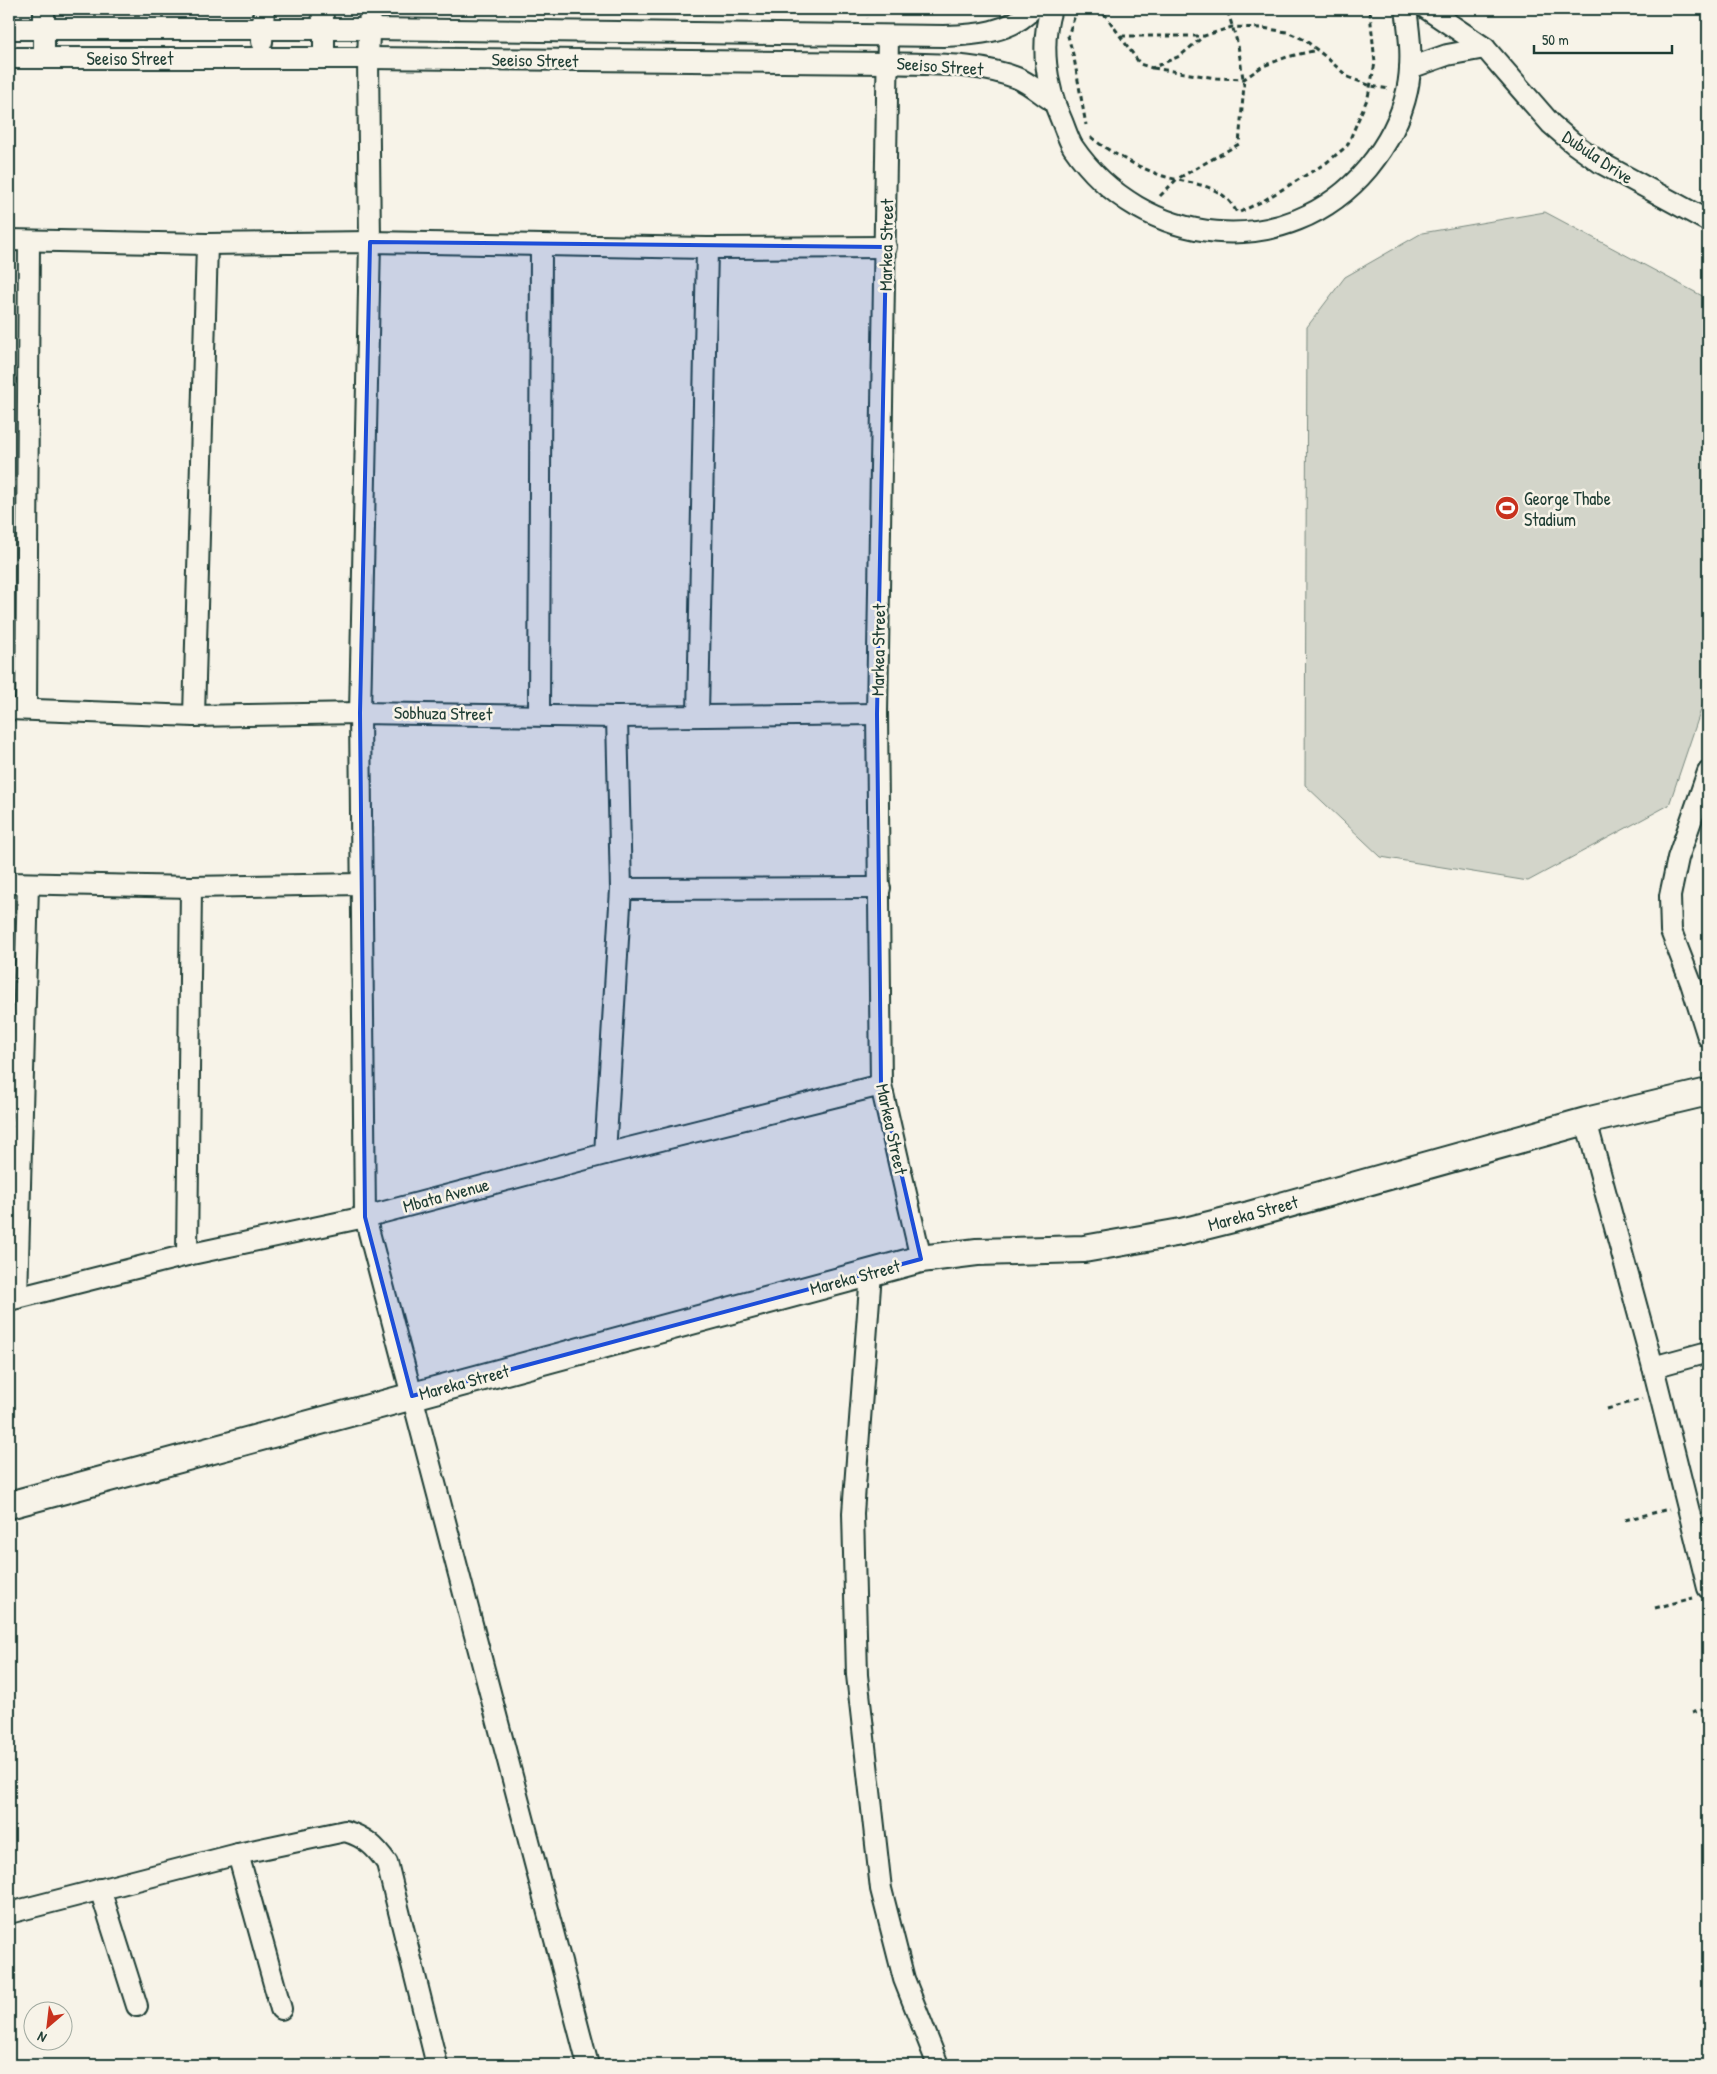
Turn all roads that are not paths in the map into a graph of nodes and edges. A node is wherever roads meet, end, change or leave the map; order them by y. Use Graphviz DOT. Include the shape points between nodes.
graph roads {
  1 [pos="44,9"];
  2 [pos="264,9"];
  3 [pos="322,9"];
  4 [pos="370,9"];
  5 [pos="1032,9"];
  6 [pos="1051,9"];
  7 [pos="1406,9"];
  8 [pos="1427,9"];
  9 [pos="9,29"];
  10 [pos="324,29"];
  11 [pos="369,29"];
  12 [pos="43,30"];
  13 [pos="261,30"];
  14 [pos="888,36"];
  15 [pos="1485,48"];
  16 [pos="9,58"];
  17 [pos="44,58"];
  18 [pos="262,58"];
  19 [pos="324,58"];
  20 [pos="368,58"];
  21 [pos="888,63"];
  22 [pos="1410,68"];
  23 [pos="1053,101"];
  24 [pos="1708,221"];
  25 [pos="9,240"];
  26 [pos="29,241"];
  27 [pos="370,242"];
  28 [pos="207,244"];
  29 [pos="541,246"];
  30 [pos="886,247"];
  31 [pos="707,248"];
  32 [pos="17,709"];
  33 [pos="360,713"];
  34 [pos="539,714"];
  35 [pos="877,714"];
  36 [pos="698,715"];
  37 [pos="194,716"];
  38 [pos="617,717"];
  39 [pos="1708,772"];
  40 [pos="18,884"];
  41 [pos="361,884"];
  42 [pos="191,887"];
  43 [pos="880,888"];
  44 [pos="620,889"];
  45 [pos="1708,1037"];
  46 [pos="881,1085"];
  47 [pos="1708,1092"];
  48 [pos="1586,1121"];
  49 [pos="605,1154"];
  50 [pos="365,1216"];
  51 [pos="187,1255"];
  52 [pos="921,1259"];
  53 [pos="871,1273"];
  54 [pos="13,1299"];
  55 [pos="1708,1352"];
  56 [pos="1653,1367"];
  57 [pos="412,1396"];
  58 [pos="9,1505"];
  59 [pos="1704,1592"];
  60 [pos="238,1854"];
  61 [pos="100,1889"];
  62 [pos="9,1914"];
  63 [pos="137,2006"];
  64 [pos="280,2009"];
  65 [pos="437,2065"];
  66 [pos="588,2065"];
  67 [pos="938,2065"];
  1 -- 12 [label="street"];
  2 -- 13 [label="street"];
  3 -- 10 [label="street"];
  4 -- 11 [label="street"];
  5 -- 14 [label="street, Seeiso Street" via="1012,24 985,33"];
  6 -- 23 [label="street" via="1046,61"];
  7 -- 22 [label="street" via="1411,42"];
  8 -- 15 [label="street, Dubula Drive"];
  9 -- 12 [label="street, Seeiso Street"];
  10 -- 11 [label="street, Seeiso Street"];
  10 -- 13 [label="street, Seeiso Street"];
  10 -- 19 [label="street"];
  11 -- 14 [label="street, Seeiso Street"];
  11 -- 20 [label="street"];
  12 -- 13 [label="street, Seeiso Street"];
  12 -- 17 [label="street"];
  13 -- 18 [label="street"];
  14 -- 21 [label="street, Markea Street"];
  15 -- 22 [label="street" via="1447,55"];
  15 -- 24 [label="street, Dubula Drive" via="1551,124 1573,143 1602,163"];
  16 -- 17 [label="street, Seeiso Street"];
  17 -- 18 [label="street, Seeiso Street"];
  18 -- 19 [label="street, Seeiso Street"];
  19 -- 20 [label="street, Seeiso Street"];
  20 -- 21 [label="street, Seeiso Street"];
  20 -- 27 [label="street"];
  21 -- 23 [label="street, Seeiso Street" via="990,69 1019,79"];
  21 -- 30 [label="street, Markea Street"];
  22 -- 23 [label="street" via="1396,124 1379,154 1358,180 1332,201 1302,218 1271,228 1237,233 1189,228 1143,212 1103,183 1072,146"];
  25 -- 26 [label="street"];
  26 -- 28 [label="street"];
  26 -- 32 [label="street"];
  27 -- 28 [label="street"];
  27 -- 29 [label="street"];
  27 -- 33 [label="street"];
  28 -- 37 [label="street"];
  29 -- 31 [label="street"];
  29 -- 34 [label="street"];
  30 -- 31 [label="street"];
  30 -- 35 [label="street, Markea Street"];
  31 -- 36 [label="street"];
  32 -- 37 [label="street, Sobhuza Street"];
  33 -- 34 [label="street, Sobhuza Street"];
  33 -- 37 [label="street, Sobhuza Street"];
  33 -- 41 [label="street"];
  34 -- 38 [label="street, Sobhuza Street"];
  35 -- 36 [label="street, Sobhuza Street"];
  35 -- 43 [label="street, Markea Street"];
  36 -- 38 [label="street, Sobhuza Street"];
  38 -- 44 [label="street"];
  39 -- 45 [label="street" via="1678,858 1670,896 1671,931"];
  40 -- 42 [label="street"];
  40 -- 54 [label="street"];
  41 -- 42 [label="street"];
  41 -- 50 [label="street"];
  42 -- 51 [label="street"];
  43 -- 44 [label="street"];
  43 -- 46 [label="street, Markea Street"];
  44 -- 49 [label="street"];
  46 -- 49 [label="street, Mbata Avenue"];
  46 -- 52 [label="street, Markea Street"];
  47 -- 48 [label="main road, Mareka Street"];
  48 -- 52 [label="main road, Mareka Street" via="1181,1232 1084,1249 977,1252"];
  48 -- 56 [label="street"];
  49 -- 50 [label="street, Mbata Avenue"];
  50 -- 51 [label="street, Mbata Avenue"];
  50 -- 57 [label="street"];
  51 -- 54 [label="street, Mbata Avenue"];
  52 -- 53 [label="main road, Mareka Street"];
  53 -- 57 [label="main road, Mareka Street"];
  53 -- 67 [label="street" via="853,1514 857,1675 881,1889 904,1979"];
  55 -- 56 [label="street"];
  56 -- 59 [label="street"];
  57 -- 58 [label="main road, Mareka Street"];
  57 -- 66 [label="street"];
  60 -- 61 [label="street"];
  60 -- 64 [label="street"];
  60 -- 65 [label="street" via="345,1831 366,1839 376,1848 386,1863"];
  61 -- 62 [label="street"];
  61 -- 63 [label="street"];
}
